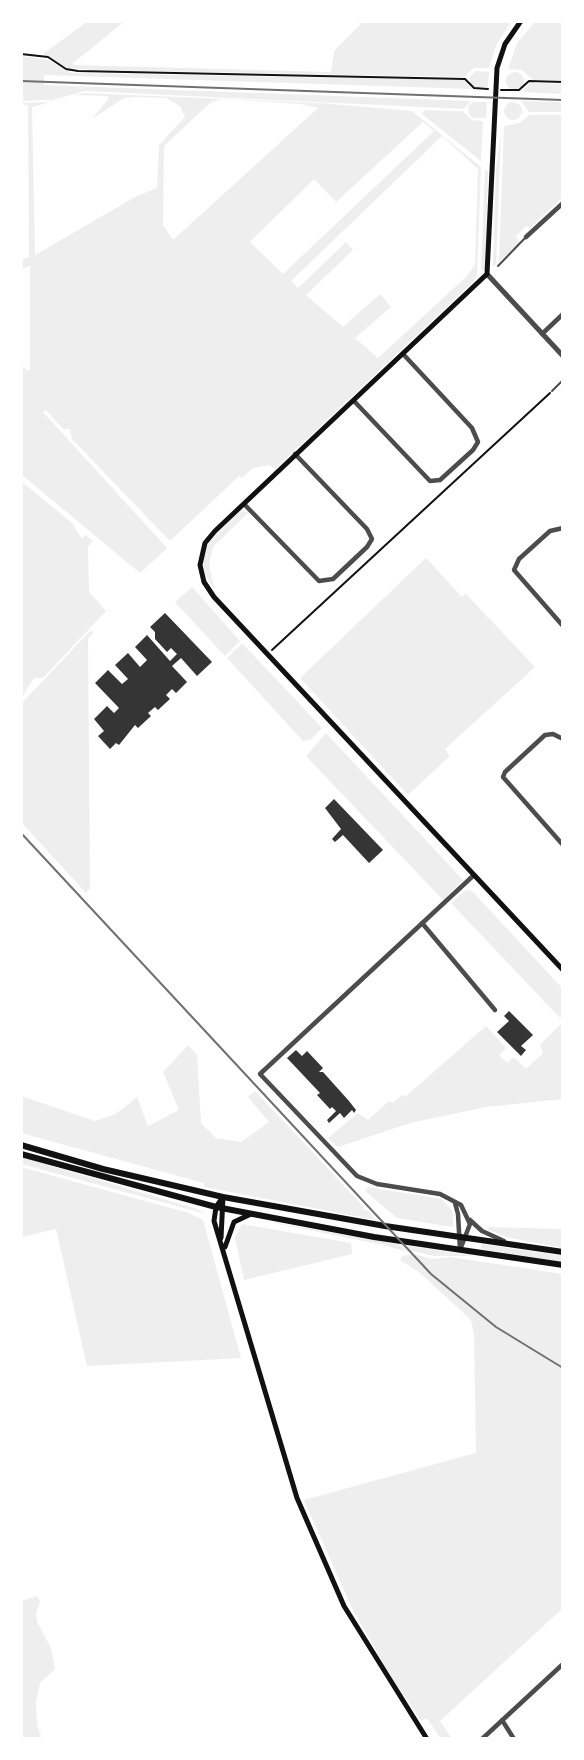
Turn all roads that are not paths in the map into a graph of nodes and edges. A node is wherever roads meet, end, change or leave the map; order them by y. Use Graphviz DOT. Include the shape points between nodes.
graph roads {
  1 [pos="521,21"];
  2 [pos="563,203"];
  3 [pos="526,237"];
  4 [pos="498,266"];
  5 [pos="487,274"];
  6 [pos="563,314"];
  7 [pos="542,334"];
  8 [pos="404,355"];
  9 [pos="563,356"];
  10 [pos="563,380"];
  11 [pos="552,391"];
  12 [pos="354,401"];
  13 [pos="295,454"];
  14 [pos="244,504"];
  15 [pos="560,528"];
  16 [pos="563,626"];
  17 [pos="563,739"];
  18 [pos="563,845"];
  19 [pos="474,875"];
  20 [pos="422,923"];
  21 [pos="563,970"];
  22 [pos="495,1010"];
  23 [pos="21,1146"];
  24 [pos="21,1154"];
  25 [pos="223,1197"];
  26 [pos="453,1200"];
  27 [pos="220,1208"];
  28 [pos="252,1214"];
  29 [pos="469,1218"];
  30 [pos="457,1237"];
  31 [pos="221,1238"];
  32 [pos="467,1238"];
  33 [pos="511,1244"];
  34 [pos="225,1250"];
  35 [pos="460,1250"];
  36 [pos="563,1252"];
  37 [pos="563,1265"];
  38 [pos="563,1664"];
  39 [pos="502,1720"];
  40 [pos="427,1739"];
  41 [pos="482,1739"];
  42 [pos="514,1739"];
  1 -- 5 [label="main road" via="501,52 495,86"];
  2 -- 3 [label="street"];
  3 -- 4 [label="lane"];
  5 -- 7 [label="street"];
  5 -- 8 [label="main road"];
  6 -- 7 [label="street"];
  7 -- 9 [label="street"];
  8 -- 12 [label="main road"];
  8 -- 12 [label="street" via="476,433 478,442 473,450 440,480 430,481"];
  10 -- 11 [label="lane"];
  12 -- 13 [label="main road"];
  13 -- 14 [label="main road"];
  13 -- 14 [label="street" via="372,539 333,579 319,581"];
  14 -- 19 [label="main road" via="205,543 200,560 203,578 214,597"];
  15 -- 16 [label="street" via="519,559 514,570"];
  17 -- 18 [label="street" via="547,735 503,777"];
  19 -- 20 [label="street"];
  19 -- 21 [label="main road"];
  20 -- 22 [label="street"];
  20 -- 26 [label="street" via="260,1074 356,1176"];
  23 -- 25 [label="main road"];
  24 -- 27 [label="main road"];
  25 -- 27 [label="main road"];
  25 -- 30 [label="main road"];
  26 -- 29 [label="street"];
  26 -- 30 [label="street"];
  27 -- 28 [label="main road"];
  27 -- 31 [label="main road"];
  27 -- 31 [label="main road" via="214,1221"];
  28 -- 34 [label="main road" via="234,1222"];
  28 -- 35 [label="main road"];
  29 -- 32 [label="street"];
  29 -- 33 [label="street" via="482,1231"];
  30 -- 32 [label="main road"];
  30 -- 35 [label="street"];
  31 -- 34 [label="main road"];
  32 -- 33 [label="main road"];
  32 -- 35 [label="street"];
  33 -- 36 [label="main road"];
  34 -- 40 [label="main road" via="293,1485 317,1548 363,1640"];
  35 -- 37 [label="main road"];
  38 -- 39 [label="street"];
  39 -- 41 [label="street"];
  39 -- 42 [label="street"];
}
